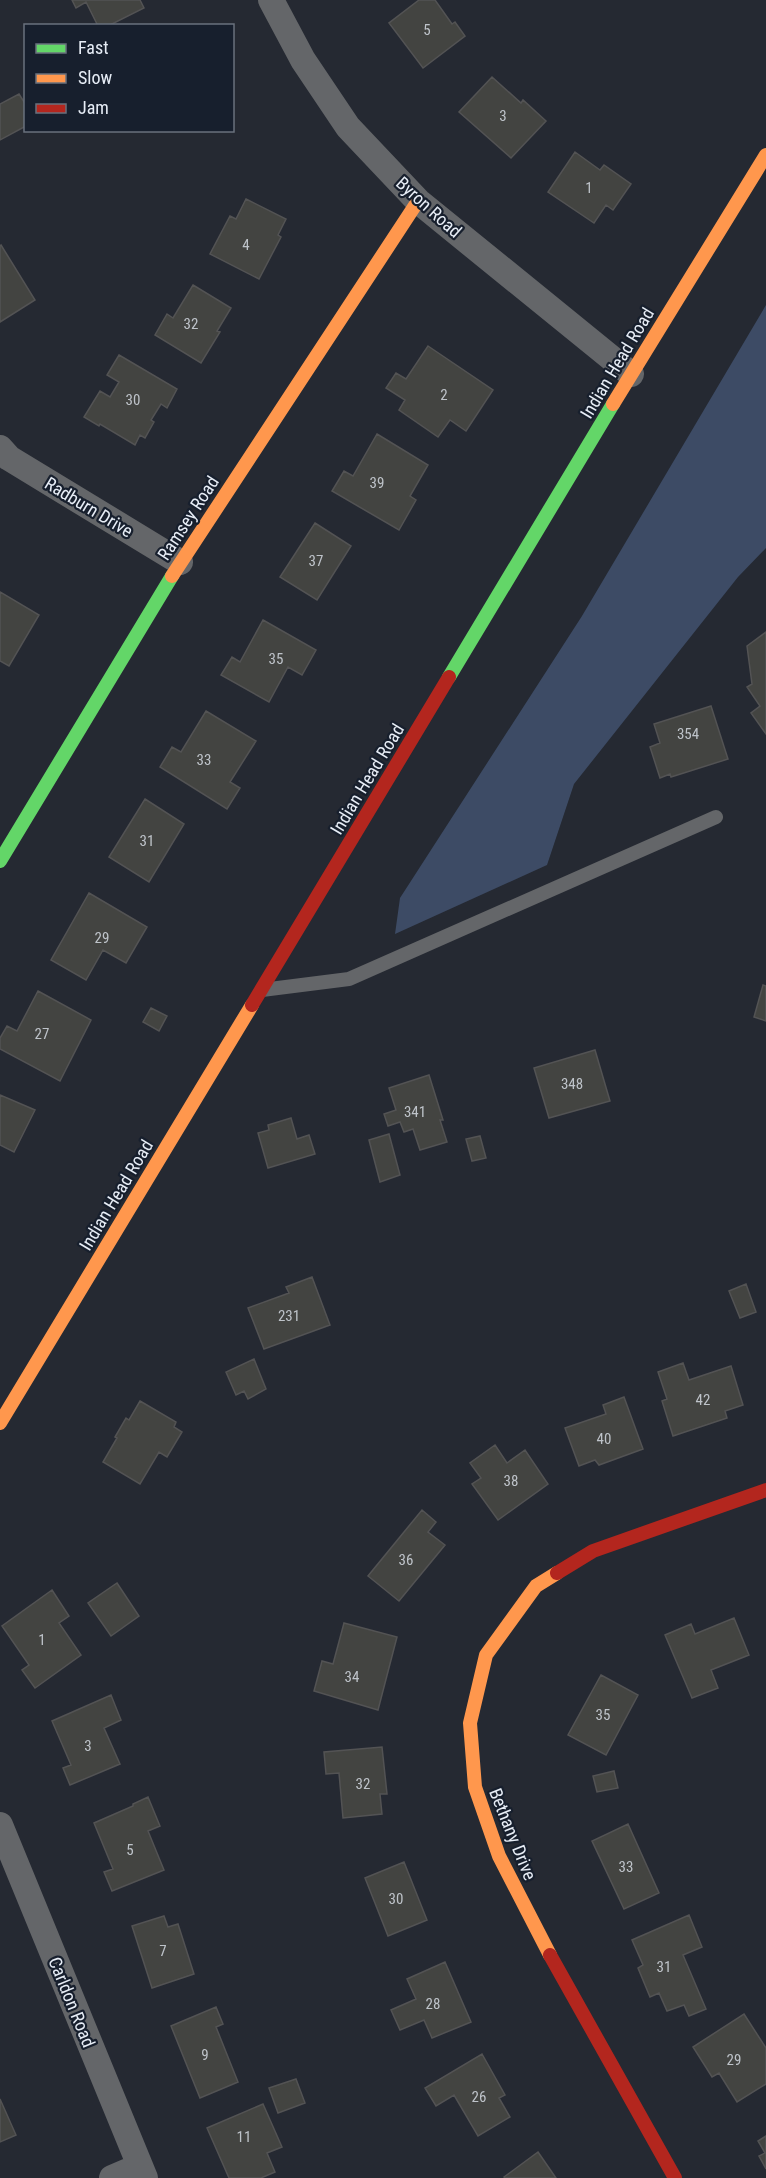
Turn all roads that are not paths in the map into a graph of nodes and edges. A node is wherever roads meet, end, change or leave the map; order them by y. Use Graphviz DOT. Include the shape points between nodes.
graph roads {
  1 [pos="271,0"];
  2 [pos="766,155"];
  3 [pos="418,201"];
  4 [pos="632,374"];
  5 [pos="0,448"];
  6 [pos="180,562"];
  7 [pos="716,817"];
  8 [pos="0,861"];
  9 [pos="260,991"];
  10 [pos="0,1423"];
  11 [pos="766,1490"];
  12 [pos="0,1825"];
  13 [pos="142,2172"];
  14 [pos="112,2178"];
  15 [pos="675,2178"];
  1 -- 3 [label="street, Byron Road" via="303,60 348,127"];
  2 -- 4 [label="street, Indian Head Road"];
  3 -- 4 [label="street, Byron Road"];
  3 -- 6 [label="street, Ramsey Road"];
  4 -- 9 [label="street, Indian Head Road"];
  5 -- 6 [label="street, Radburn Drive" via="9,458"];
  6 -- 8 [label="street, Ramsey Road"];
  7 -- 9 [label="lane" via="349,979"];
  9 -- 10 [label="street, Indian Head Road"];
  11 -- 15 [label="street, Bethany Drive" via="593,1551 536,1586 486,1655 470,1723 475,1787 499,1856 534,1928"];
  12 -- 13 [label="street, Carldon Road"];
  13 -- 14 [label="street"];
}
